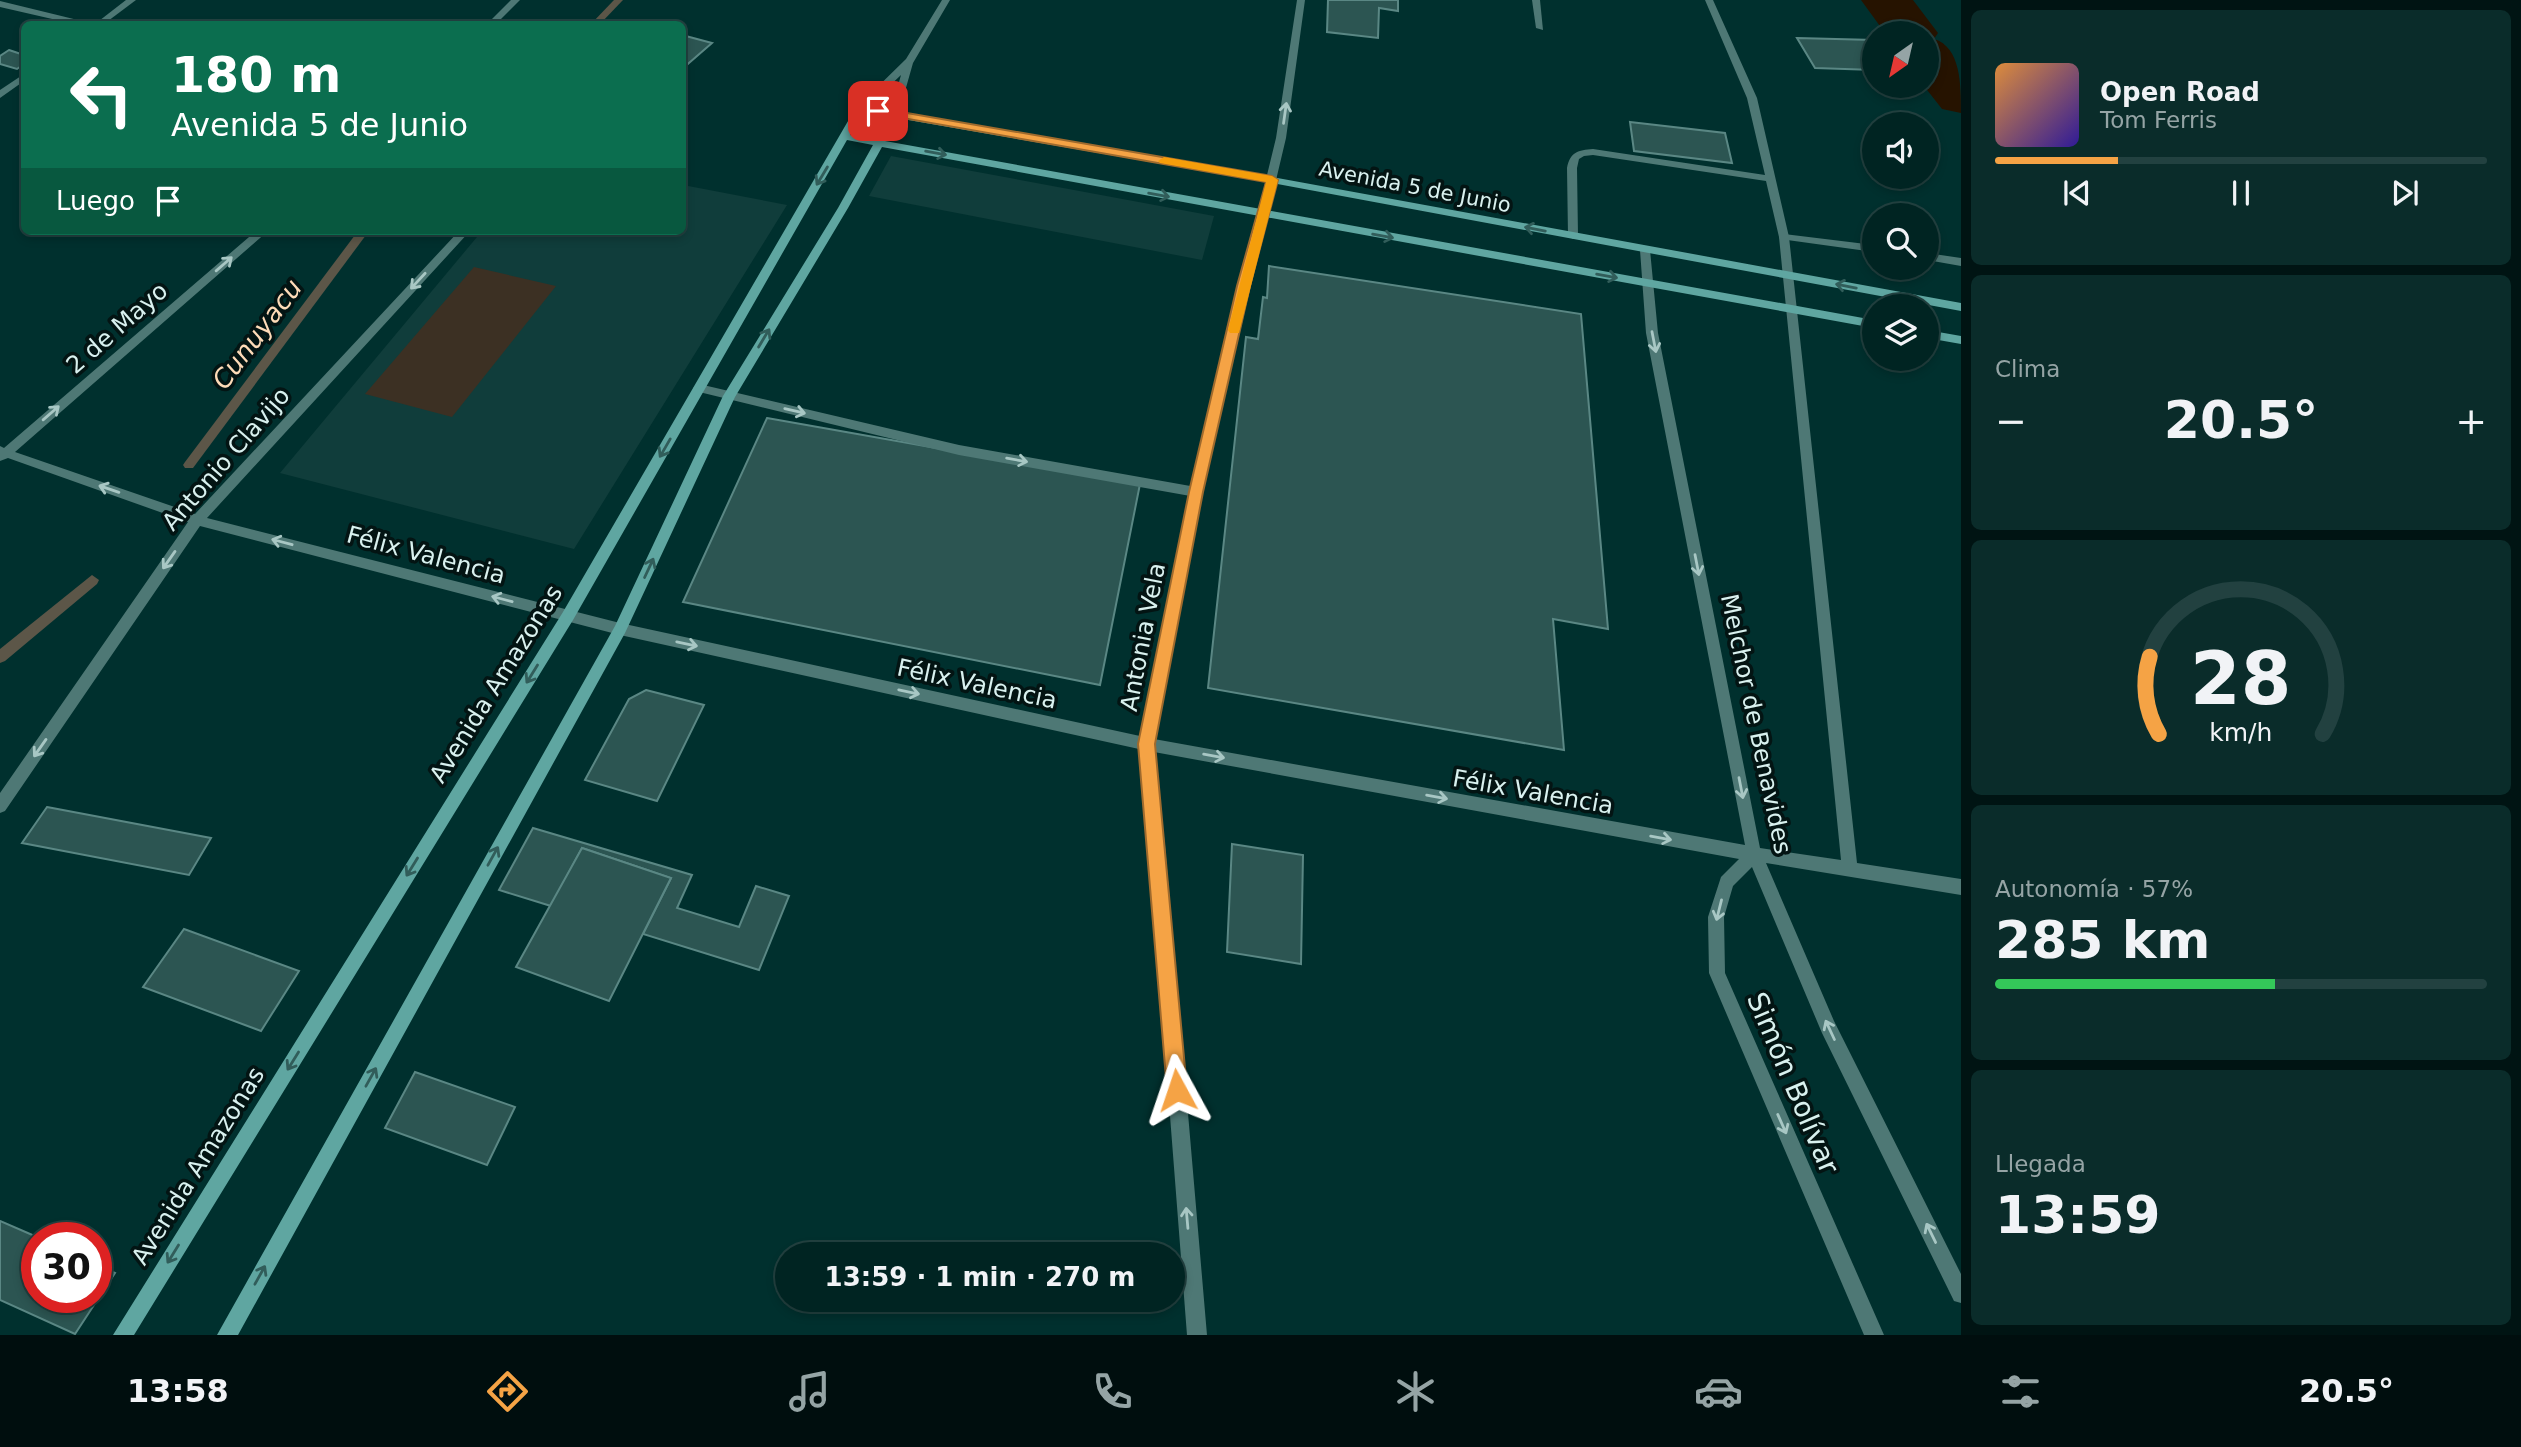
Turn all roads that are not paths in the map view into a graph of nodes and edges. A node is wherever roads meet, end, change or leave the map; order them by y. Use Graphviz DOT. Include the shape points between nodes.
graph roads {
  1 [pos="132,0"];
  2 [pos="516,0"];
  3 [pos="946,0"];
  4 [pos="1301,0"];
  5 [pos="1536,0"];
  6 [pos="1709,0"];
  7 [pos="0,4"];
  8 [pos="71,21"];
  9 [pos="103,21"];
  10 [pos="494,21"];
  11 [pos="1540,28"];
  12 [pos="910,61"];
  13 [pos="21,79"];
  14 [pos="0,95"];
  15 [pos="860,108"];
  16 [pos="895,114"];
  17 [pos="844,137"];
  18 [pos="880,143"];
  19 [pos="1771,179"];
  20 [pos="1272,180"];
  21 [pos="1264,214"];
  22 [pos="258,235"];
  23 [pos="461,235"];
  24 [pos="1573,236"];
  25 [pos="1784,236"];
  26 [pos="1862,247"];
  27 [pos="1644,250"];
  28 [pos="1939,259"];
  29 [pos="1961,262"];
  30 [pos="1647,284"];
  31 [pos="1961,307"];
  32 [pos="1862,322"];
  33 [pos="1939,336"];
  34 [pos="1961,341"];
  35 [pos="699,388"];
  36 [pos="729,396"];
  37 [pos="2,454"];
  38 [pos="1196,492"];
  39 [pos="197,520"];
  40 [pos="568,616"];
  41 [pos="620,629"];
  42 [pos="1146,744"];
  43 [pos="0,806"];
  44 [pos="1754,854"];
  45 [pos="1850,869"];
  46 [pos="1961,887"];
  47 [pos="1961,1294"];
  48 [pos="123,1335"];
  49 [pos="227,1335"];
  50 [pos="1197,1335"];
  51 [pos="1874,1335"];
  1 -- 9 [label="street"];
  2 -- 10 [label="street"];
  3 -- 12 [label="street, Avenida Amazonas"];
  20 -- 4 [label="street, Antonia Vela, one-way"];
  5 -- 11 [label="street"];
  6 -- 19 [label="street" via="1752,98"];
  7 -- 8 [label="street"];
  12 -- 15 [label="street, Avenida Amazonas"];
  12 -- 16 [label="street, Avenida Amazonas"];
  13 -- 14 [label="street"];
  15 -- 16 [label="main road, Avenida 5 de Junio"];
  15 -- 17 [label="main road, Avenida Amazonas"];
  16 -- 18 [label="main road, Avenida Amazonas"];
  16 -- 20 [label="main road, Avenida 5 de Junio"];
  17 -- 18 [label="main road"];
  17 -- 35 [label="main road, Avenida Amazonas, one-way"];
  18 -- 21 [label="main road, one-way"];
  36 -- 18 [label="main road, Avenida Amazonas, one-way"];
  19 -- 24 [label="street" via="1581,153 1572,167"];
  19 -- 25 [label="street"];
  20 -- 21 [label="street, Antonia Vela"];
  24 -- 20 [label="main road, Avenida 5 de Junio, one-way"];
  21 -- 30 [label="main road, one-way"];
  21 -- 38 [label="street, Antonia Vela"];
  37 -- 22 [label="street, 2 de Mayo, one-way"];
  23 -- 39 [label="street, Antonio Clavijo, one-way"];
  24 -- 27 [label="main road, Avenida 5 de Junio"];
  25 -- 26 [label="street"];
  25 -- 45 [label="street"];
  27 -- 30 [label="street, Melchor de Benavides"];
  31 -- 27 [label="main road, Avenida 5 de Junio, one-way"];
  28 -- 29 [label="street"];
  30 -- 32 [label="main road"];
  30 -- 44 [label="street, Melchor de Benavides, one-way" via="1652,332"];
  33 -- 34 [label="main road"];
  35 -- 36 [label="street"];
  35 -- 40 [label="main road, Avenida Amazonas, one-way"];
  36 -- 38 [label="street, one-way" via="958,450"];
  41 -- 36 [label="main road, Avenida Amazonas, one-way"];
  39 -- 37 [label="street, Félix Valencia, one-way"];
  38 -- 42 [label="street, Antonia Vela"];
  40 -- 39 [label="street, Félix Valencia, one-way"];
  39 -- 43 [label="street, Antonio Clavijo, one-way"];
  40 -- 41 [label="street, Félix Valencia"];
  40 -- 48 [label="main road, Avenida Amazonas, one-way"];
  41 -- 42 [label="street, Félix Valencia, one-way"];
  49 -- 41 [label="main road, Avenida Amazonas, one-way"];
  42 -- 44 [label="street, Félix Valencia, one-way"];
  50 -- 42 [label="street, Antonia Vela, one-way"];
  44 -- 45 [label="street, Félix Valencia"];
  47 -- 44 [label="street, Melchor de Benavides, one-way" via="1828,1027"];
  44 -- 51 [label="street, Simón Bolívar, one-way" via="1727,882 1716,917 1717,972"];
  45 -- 46 [label="street, Félix Valencia"];
}
